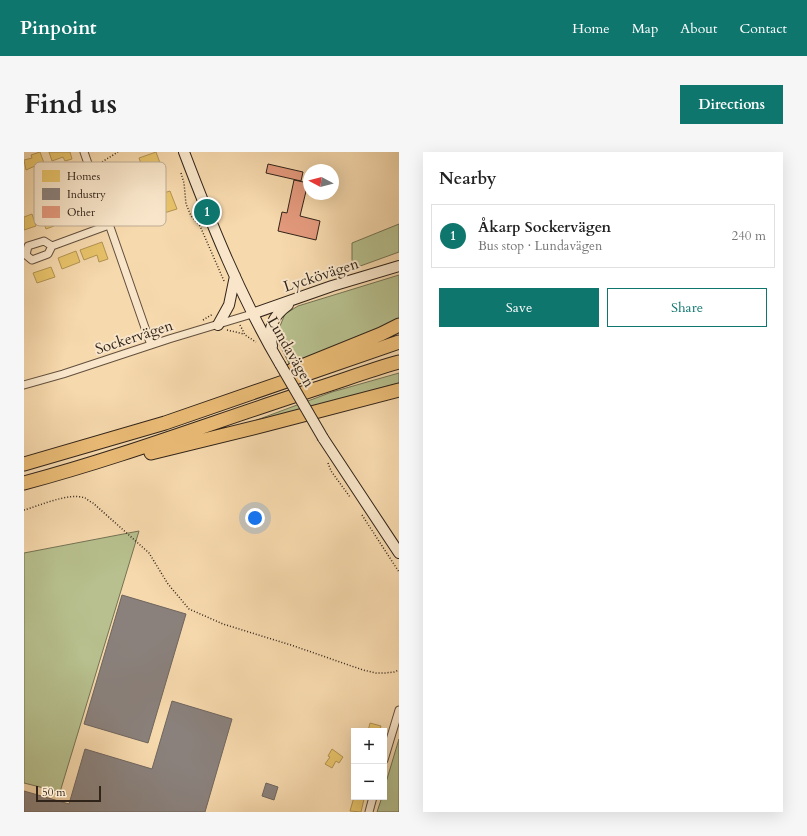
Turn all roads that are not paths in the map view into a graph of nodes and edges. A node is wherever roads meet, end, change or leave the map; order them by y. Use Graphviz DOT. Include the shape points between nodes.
graph roads {
  1 [pos="84,152"];
  2 [pos="184,152"];
  3 [pos="88,162"];
  4 [pos="104,226"];
  5 [pos="110,226"];
  6 [pos="52,246"];
  7 [pos="399,266"];
  8 [pos="235,276"];
  9 [pos="303,296"];
  10 [pos="252,314"];
  11 [pos="399,324"];
  12 [pos="218,325"];
  13 [pos="399,342"];
  14 [pos="150,345"];
  15 [pos="273,352"];
  16 [pos="399,362"];
  17 [pos="24,385"];
  18 [pos="399,390"];
  19 [pos="164,423"];
  20 [pos="24,464"];
  21 [pos="84,466"];
  22 [pos="24,482"];
  23 [pos="399,553"];
  24 [pos="399,710"];
  25 [pos="387,750"];
  26 [pos="372,800"];
  27 [pos="369,812"];
  1 -- 3 [label="street"];
  2 -- 8 [label="main road, Lundavägen"];
  4 -- 6 [label="street"];
  5 -- 14 [label="street"];
  7 -- 9 [label="main road, Lyckövägen"];
  8 -- 10 [label="main road, Lundavägen"];
  8 -- 12 [label="main road" via="229,305"];
  9 -- 10 [label="main road, Lyckövägen"];
  9 -- 15 [label="main road" via="278,312 275,317 270,333"];
  10 -- 12 [label="street, Sockervägen"];
  10 -- 15 [label="main road, Lundavägen"];
  11 -- 19 [label="highway" via="381,334"];
  12 -- 14 [label="street, Sockervägen"];
  13 -- 19 [label="highway"];
  14 -- 17 [label="street, Sockervägen"];
  15 -- 23 [label="main road, Lundavägen, bridge" via="323,438"];
  16 -- 21 [label="highway"];
  18 -- 21 [label="highway" via="142,455"];
  19 -- 20 [label="highway"];
  21 -- 22 [label="highway"];
  24 -- 25 [label="street"];
  26 -- 27 [label="street"];
}
